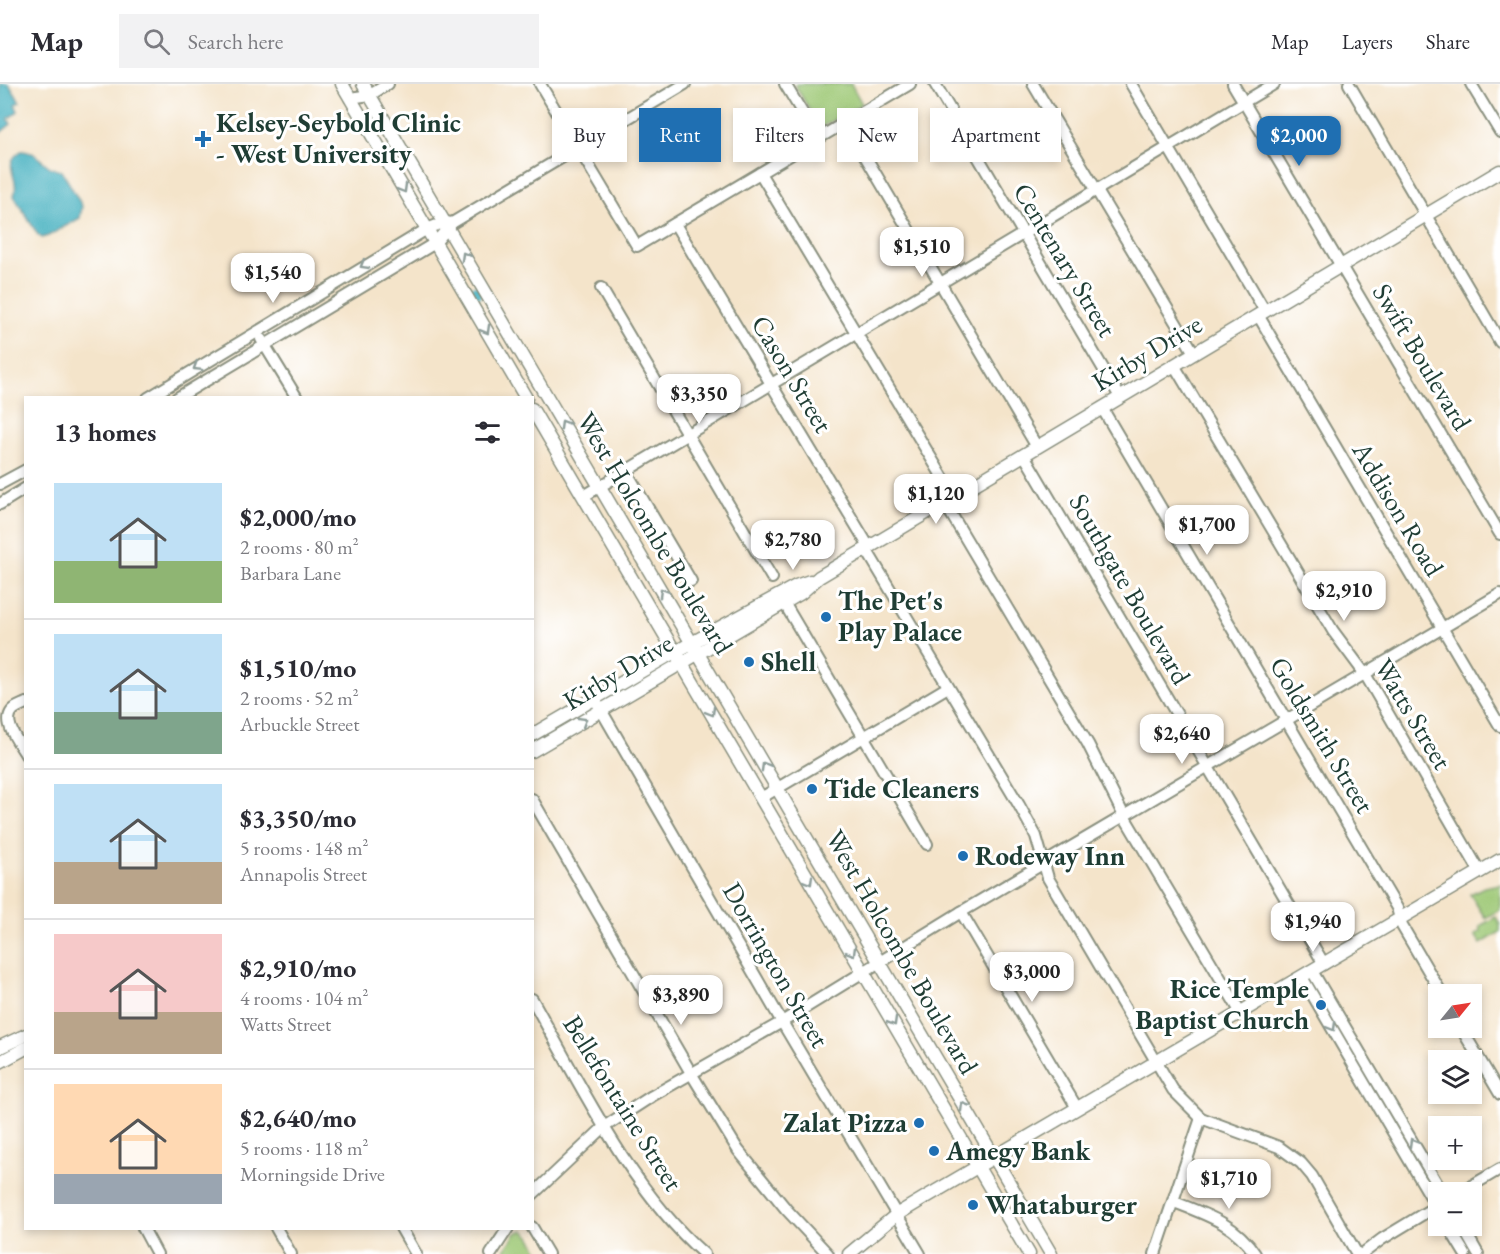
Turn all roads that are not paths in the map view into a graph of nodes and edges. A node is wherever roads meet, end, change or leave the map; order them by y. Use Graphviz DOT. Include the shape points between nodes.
graph roads {
  1 [pos="342,84"];
  2 [pos="388,84"];
  3 [pos="540,84"];
  4 [pos="685,84"];
  5 [pos="785,84"];
  6 [pos="910,84"];
  7 [pos="935,84"];
  8 [pos="1033,84"];
  9 [pos="1131,84"];
  10 [pos="1233,84"];
  11 [pos="1274,84"];
  12 [pos="1349,84"];
  13 [pos="1472,84"];
  14 [pos="367,89"];
  15 [pos="350,98"];
  16 [pos="1244,102"];
  17 [pos="554,108"];
  18 [pos="799,108"];
  19 [pos="869,108"];
  20 [pos="627,118"];
  21 [pos="1500,132"];
  22 [pos="1168,147"];
  23 [pos="553,162"];
  24 [pos="587,162"];
  25 [pos="779,162"];
  26 [pos="869,162"];
  27 [pos="1500,171"];
  28 [pos="760,173"];
  29 [pos="1096,190"];
  30 [pos="1426,215"];
  31 [pos="675,224"];
  32 [pos="449,225"];
  33 [pos="427,229"];
  34 [pos="1024,234"];
  35 [pos="435,243"];
  36 [pos="1341,266"];
  37 [pos="940,283"];
  38 [pos="327,288"];
  39 [pos="601,288"];
  40 [pos="335,303"];
  41 [pos="1261,313"];
  42 [pos="256,331"];
  43 [pos="856,334"];
  44 [pos="1500,342"];
  45 [pos="265,345"];
  46 [pos="1194,353"];
  47 [pos="1174,365"];
  48 [pos="772,384"];
  49 [pos="151,396"];
  50 [pos="180,396"];
  51 [pos="296,396"];
  52 [pos="525,396"];
  53 [pos="1120,397"];
  54 [pos="1102,408"];
  55 [pos="534,412"];
  56 [pos="688,434"];
  57 [pos="1037,447"];
  58 [pos="1024,455"];
  59 [pos="24,471"];
  60 [pos="626,471"];
  61 [pos="0,484"];
  62 [pos="600,487"];
  63 [pos="24,489"];
  64 [pos="584,496"];
  65 [pos="949,499"];
  66 [pos="0,504"];
  67 [pos="1500,534"];
  68 [pos="867,548"];
  69 [pos="772,578"];
  70 [pos="690,581"];
  71 [pos="1500,594"];
  72 [pos="782,599"];
  73 [pos="1442,628"];
  74 [pos="695,647"];
  75 [pos="679,657"];
  76 [pos="1365,674"];
  77 [pos="948,687"];
  78 [pos="24,704"];
  79 [pos="598,704"];
  80 [pos="1286,719"];
  81 [pos="1500,726"];
  82 [pos="534,734"];
  83 [pos="863,737"];
  84 [pos="534,750"];
  85 [pos="24,752"];
  86 [pos="1208,767"];
  87 [pos="778,788"];
  88 [pos="761,798"];
  89 [pos="534,802"];
  90 [pos="1124,816"];
  91 [pos="927,844"];
  92 [pos="1500,860"];
  93 [pos="1044,865"];
  94 [pos="1479,872"];
  95 [pos="962,912"];
  96 [pos="1400,919"];
  97 [pos="879,962"];
  98 [pos="1324,964"];
  99 [pos="863,972"];
  100 [pos="1307,974"];
  101 [pos="1436,984"];
  102 [pos="534,1003"];
  103 [pos="1241,1013"];
  104 [pos="782,1022"];
  105 [pos="24,1036"];
  106 [pos="1467,1038"];
  107 [pos="0,1047"];
  108 [pos="24,1049"];
  109 [pos="0,1062"];
  110 [pos="1156,1062"];
  111 [pos="692,1073"];
  112 [pos="1500,1094"];
  113 [pos="1077,1108"];
  114 [pos="1201,1118"];
  115 [pos="604,1127"];
  116 [pos="994,1157"];
  117 [pos="978,1166"];
  118 [pos="1500,1169"];
  119 [pos="1436,1182"];
  120 [pos="1478,1182"];
  121 [pos="1428,1189"];
  122 [pos="534,1193"];
  123 [pos="1174,1202"];
  124 [pos="1428,1213"];
  125 [pos="896,1215"];
  126 [pos="143,1230"];
  127 [pos="277,1230"];
  128 [pos="402,1230"];
  129 [pos="507,1230"];
  130 [pos="534,1230"];
  131 [pos="1454,1236"];
  132 [pos="1468,1236"];
  133 [pos="1021,1240"];
  134 [pos="1050,1252"];
  135 [pos="157,1254"];
  136 [pos="291,1254"];
  137 [pos="416,1254"];
  138 [pos="491,1254"];
  139 [pos="548,1254"];
  140 [pos="704,1254"];
  141 [pos="828,1254"];
  142 [pos="849,1254"];
  143 [pos="920,1254"];
  144 [pos="1029,1254"];
  145 [pos="1155,1254"];
  146 [pos="1256,1254"];
  147 [pos="1360,1254"];
  148 [pos="1465,1254"];
  149 [pos="1478,1254"];
  1 -- 15 [label="main road"];
  2 -- 14 [label="street"];
  3 -- 17 [label="street"];
  4 -- 20 [label="street"];
  5 -- 18 [label="street"];
  6 -- 19 [label="street"];
  7 -- 34 [label="street, Centenary Street"];
  8 -- 29 [label="street"];
  9 -- 22 [label="street, Addison Road"];
  10 -- 16 [label="street, Swift Boulevard"];
  11 -- 16 [label="street"];
  12 -- 30 [label="street"];
  13 -- 21 [label="street"];
  14 -- 15 [label="street"];
  14 -- 32 [label="main road, West Holcombe Boulevard"];
  15 -- 33 [label="main road, one-way"];
  16 -- 22 [label="street"];
  16 -- 36 [label="street, Swift Boulevard"];
  22 -- 29 [label="street"];
  22 -- 41 [label="street, Addison Road"];
  23 -- 32 [label="street"];
  24 -- 31 [label="street" via="637,246"];
  25 -- 28 [label="street"];
  26 -- 37 [label="street"];
  27 -- 30 [label="main road, Kirby Drive"];
  28 -- 31 [label="street"];
  28 -- 43 [label="street"];
  29 -- 34 [label="street"];
  29 -- 46 [label="street"];
  30 -- 36 [label="main road, Kirby Drive"];
  30 -- 44 [label="street"];
  31 -- 48 [label="street, Cason Street"];
  32 -- 33 [label="street"];
  32 -- 35 [label="street"];
  62 -- 32 [label="main road, West Holcombe Boulevard, one-way"];
  33 -- 35 [label="main road"];
  33 -- 38 [label="street, one-way"];
  34 -- 37 [label="street"];
  34 -- 53 [label="street, Centenary Street"];
  35 -- 40 [label="street"];
  35 -- 52 [label="main road, one-way"];
  36 -- 41 [label="main road, Kirby Drive"];
  36 -- 67 [label="street, Swift Boulevard"];
  37 -- 43 [label="street"];
  37 -- 57 [label="street"];
  38 -- 40 [label="street"];
  38 -- 42 [label="street"];
  39 -- 56 [label="street"];
  40 -- 45 [label="street"];
  41 -- 46 [label="main road, Kirby Drive"];
  41 -- 73 [label="street, Addison Road"];
  42 -- 45 [label="street"];
  42 -- 49 [label="street, one-way"];
  43 -- 48 [label="street"];
  43 -- 65 [label="street"];
  45 -- 50 [label="street"];
  45 -- 51 [label="street"];
  46 -- 47 [label="main road, Kirby Drive"];
  47 -- 53 [label="main road, Kirby Drive"];
  47 -- 76 [label="street, Watts Street" via="1333,631"];
  48 -- 56 [label="street"];
  48 -- 68 [label="street, Cason Street"];
  53 -- 54 [label="main road, Kirby Drive"];
  54 -- 57 [label="main road, Kirby Drive"];
  54 -- 80 [label="street, Goldsmith Street"];
  55 -- 64 [label="main road, West Holcombe Boulevard"];
  56 -- 60 [label="street"];
  56 -- 69 [label="street"];
  57 -- 58 [label="main road, Kirby Drive"];
  58 -- 65 [label="main road, Kirby Drive"];
  58 -- 86 [label="street, Southgate Boulevard"];
  59 -- 61 [label="street"];
  60 -- 62 [label="street"];
  60 -- 70 [label="street"];
  62 -- 64 [label="street"];
  74 -- 62 [label="main road, West Holcombe Boulevard, one-way"];
  63 -- 66 [label="street"];
  64 -- 75 [label="main road, West Holcombe Boulevard"];
  65 -- 68 [label="main road, Kirby Drive"];
  65 -- 90 [label="street" via="1088,744"];
  68 -- 72 [label="main road, Kirby Drive"];
  68 -- 77 [label="street, Cason Street"];
  71 -- 73 [label="street"];
  72 -- 74 [label="main road, Kirby Drive"];
  72 -- 83 [label="street"];
  73 -- 76 [label="street"];
  73 -- 81 [label="street, Addison Road"];
  74 -- 75 [label="main road, Kirby Drive"];
  87 -- 74 [label="main road, West Holcombe Boulevard, one-way"];
  75 -- 79 [label="main road, Kirby Drive"];
  75 -- 88 [label="main road, West Holcombe Boulevard, one-way"];
  76 -- 80 [label="street"];
  76 -- 94 [label="street, Watts Street"];
  77 -- 83 [label="street"];
  77 -- 93 [label="street, Cason Street" via="1029,823"];
  78 -- 85 [label="street" via="13,710 9,719"];
  79 -- 82 [label="main road, Kirby Drive"];
  84 -- 79 [label="main road, Kirby Drive, one-way"];
  79 -- 104 [label="street, Dorrington Street"];
  80 -- 86 [label="street"];
  80 -- 96 [label="street, Goldsmith Street"];
  83 -- 87 [label="street"];
  83 -- 91 [label="street"];
  86 -- 90 [label="street"];
  86 -- 98 [label="street, Southgate Boulevard"];
  87 -- 88 [label="street"];
  87 -- 97 [label="main road, West Holcombe Boulevard"];
  88 -- 99 [label="main road, West Holcombe Boulevard, one-way"];
  89 -- 111 [label="street"];
  90 -- 93 [label="street"];
  90 -- 103 [label="street"];
  92 -- 94 [label="main road"];
  93 -- 95 [label="street"];
  93 -- 110 [label="street, Cason Street"];
  94 -- 96 [label="main road"];
  95 -- 97 [label="street"];
  95 -- 113 [label="street"];
  96 -- 98 [label="main road"];
  96 -- 101 [label="street, Goldsmith Street"];
  97 -- 99 [label="street"];
  116 -- 97 [label="main road, West Holcombe Boulevard, one-way"];
  98 -- 100 [label="main road"];
  99 -- 104 [label="street"];
  99 -- 117 [label="main road, West Holcombe Boulevard, one-way"];
  100 -- 103 [label="main road"];
  119 -- 100 [label="street, one-way"];
  100 -- 121 [label="street, one-way"];
  102 -- 115 [label="street, Bellefontaine Street"];
  103 -- 110 [label="main road"];
  104 -- 111 [label="street"];
  104 -- 125 [label="street, Dorrington Street"];
  105 -- 107 [label="main road"];
  106 -- 112 [label="street"];
  108 -- 109 [label="main road"];
  110 -- 113 [label="main road"];
  110 -- 114 [label="street, Cason Street" via="1180,1098"];
  111 -- 115 [label="street"];
  111 -- 141 [label="street" via="738,1150"];
  113 -- 116 [label="main road"];
  114 -- 123 [label="street"];
  114 -- 147 [label="street" via="1279,1147 1301,1163"];
  115 -- 122 [label="street"];
  115 -- 140 [label="street, Bellefontaine Street" via="649,1194"];
  116 -- 117 [label="main road"];
  116 -- 134 [label="main road, West Holcombe Boulevard"];
  117 -- 125 [label="main road"];
  117 -- 133 [label="main road, West Holcombe Boulevard"];
  118 -- 120 [label="street"];
  123 -- 145 [label="street"];
  123 -- 146 [label="street" via="1236,1231"];
  124 -- 147 [label="street"];
  125 -- 142 [label="main road"];
  125 -- 143 [label="street, Dorrington Street"];
  126 -- 135 [label="street"];
  127 -- 136 [label="street"];
  128 -- 137 [label="street"];
  129 -- 138 [label="street"];
  130 -- 139 [label="street"];
  131 -- 148 [label="street"];
  132 -- 149 [label="street"];
  133 -- 134 [label="main road" via="1030,1237 1041,1250"];
  133 -- 144 [label="main road, West Holcombe Boulevard"];
}
